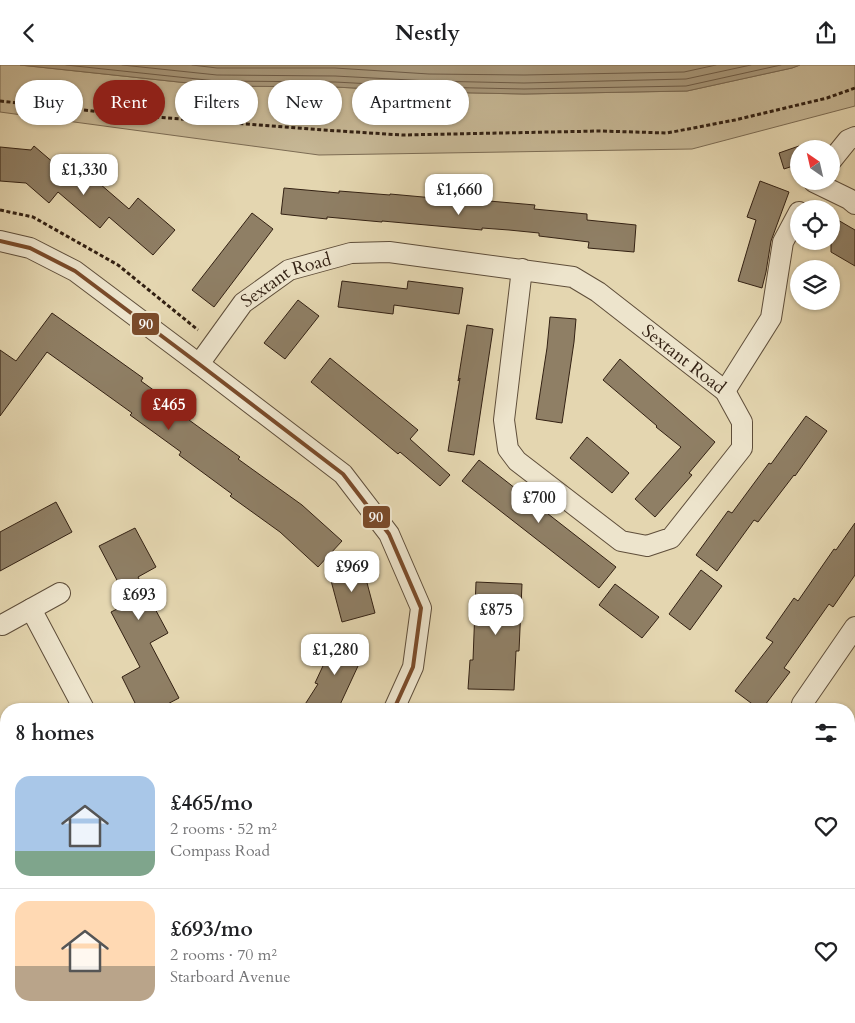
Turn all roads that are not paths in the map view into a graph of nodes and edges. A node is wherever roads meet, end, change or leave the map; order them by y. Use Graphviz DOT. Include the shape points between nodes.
graph roads {
  1 [pos="855,137"];
  2 [pos="840,149"];
  3 [pos="831,190"];
  4 [pos="855,204"];
  5 [pos="790,229"];
  6 [pos="0,241"];
  7 [pos="522,269"];
  8 [pos="199,364"];
  9 [pos="725,391"];
  10 [pos="60,593"];
  11 [pos="31,609"];
  12 [pos="2,625"];
  13 [pos="855,627"];
  14 [pos="81,703"];
  15 [pos="397,703"];
  16 [pos="803,703"];
  1 -- 2 [label="street" via="848,139"];
  3 -- 4 [label="street"];
  5 -- 9 [label="street" via="783,242 771,318"];
  6 -- 8 [label="street" via="30,247 74,271"];
  7 -- 8 [label="street, Sextant Road" via="390,252 351,253 289,270 243,303"];
  7 -- 9 [label="street, Sextant Road" via="573,277 598,292"];
  7 -- 9 [label="street, Sextant Road" via="504,420 508,449 518,461 621,541 647,546 670,538 742,448 742,422"];
  8 -- 15 [label="street" via="343,474 388,534 421,608 413,667"];
  10 -- 11 [label="street"];
  11 -- 12 [label="street"];
  11 -- 14 [label="street"];
  13 -- 16 [label="street"];
}
